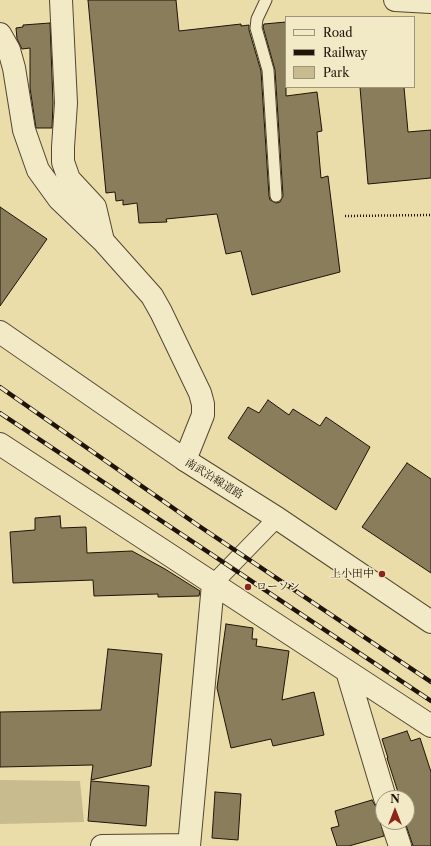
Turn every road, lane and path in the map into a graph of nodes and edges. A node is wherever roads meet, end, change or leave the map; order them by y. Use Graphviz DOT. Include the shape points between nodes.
graph roads {
  1 [pos="61,0"];
  2 [pos="266,0"];
  3 [pos="395,0"];
  4 [pos="431,2"];
  5 [pos="0,34"];
  6 [pos="276,196"];
  7 [pos="431,215"];
  8 [pos="345,216"];
  9 [pos="103,241"];
  10 [pos="0,332"];
  11 [pos="0,444"];
  12 [pos="185,460"];
  13 [pos="277,518"];
  14 [pos="213,584"];
  15 [pos="431,622"];
  16 [pos="347,671"];
  17 [pos="431,726"];
  18 [pos="383,790"];
  19 [pos="395,830"];
  20 [pos="102,846"];
  21 [pos="189,846"];
  22 [pos="400,846"];
  1 -- 9 [label="street" via="66,103 63,162 69,179 95,207"];
  2 -- 6 [label="lane" via="257,19 256,28 268,70"];
  3 -- 4 [label="street"];
  5 -- 9 [label="street" via="9,50 24,130 38,170 59,199"];
  7 -- 8 [label="path"];
  9 -- 12 [label="street" via="152,296 200,393 203,416"];
  10 -- 12 [label="street, 南武沿線道路"];
  11 -- 14 [label="street"];
  12 -- 13 [label="street, 南武沿線道路"];
  13 -- 14 [label="street"];
  13 -- 15 [label="street, 南武沿線道路"];
  14 -- 16 [label="street"];
  14 -- 21 [label="street"];
  16 -- 17 [label="street"];
  16 -- 18 [label="street"];
  19 -- 22 [label="street"];
  20 -- 21 [label="street"];
}
